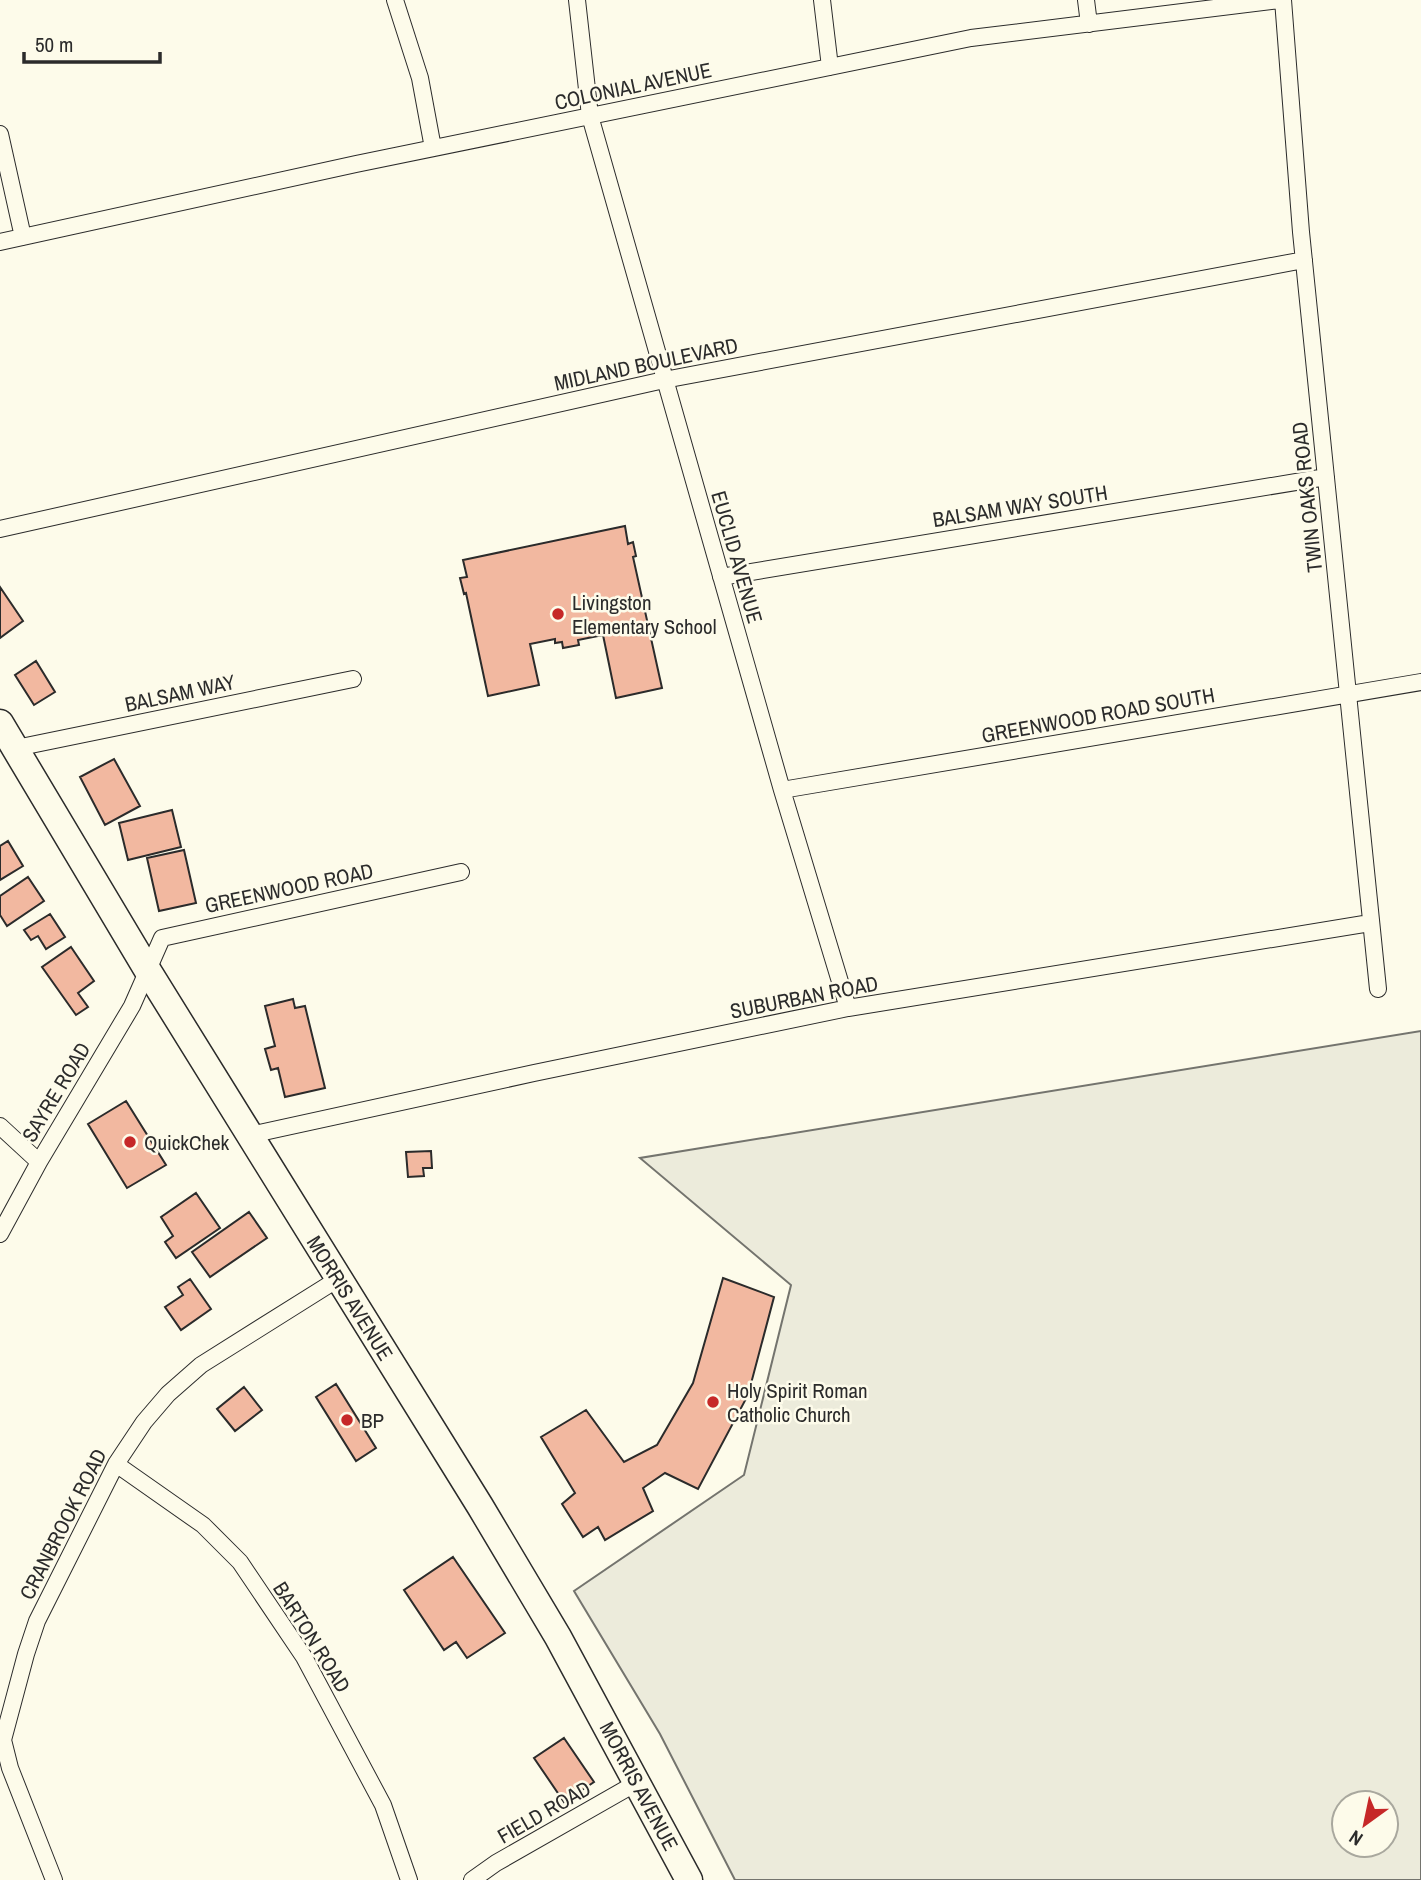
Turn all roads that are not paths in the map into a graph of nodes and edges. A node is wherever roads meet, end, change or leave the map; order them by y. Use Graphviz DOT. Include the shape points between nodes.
graph roads {
  1 [pos="395,0"];
  2 [pos="578,0"];
  3 [pos="822,0"];
  4 [pos="1086,0"];
  5 [pos="1281,0"];
  6 [pos="1089,24"];
  7 [pos="830,67"];
  8 [pos="590,116"];
  9 [pos="0,134"];
  10 [pos="433,148"];
  11 [pos="23,237"];
  12 [pos="0,243"];
  13 [pos="1304,260"];
  14 [pos="664,380"];
  15 [pos="1326,477"];
  16 [pos="0,529"];
  17 [pos="721,577"];
  18 [pos="353,679"];
  19 [pos="1421,682"];
  20 [pos="1348,694"];
  21 [pos="0,723"];
  22 [pos="16,748"];
  23 [pos="782,790"];
  24 [pos="461,872"];
  25 [pos="1370,923"];
  26 [pos="148,971"];
  27 [pos="1378,989"];
  28 [pos="848,1008"];
  29 [pos="0,1126"];
  30 [pos="250,1135"];
  31 [pos="38,1162"];
  32 [pos="0,1234"];
  33 [pos="338,1279"];
  34 [pos="116,1464"];
  35 [pos="2,1739"];
  36 [pos="638,1782"];
  37 [pos="54,1880"];
  38 [pos="409,1880"];
  39 [pos="472,1880"];
  40 [pos="689,1880"];
  1 -- 10 [label="street" via="420,78"];
  2 -- 8 [label="street, EUCLID AVENUE"];
  3 -- 7 [label="street"];
  4 -- 6 [label="street"];
  5 -- 6 [label="street, COLONIAL AVENUE"];
  5 -- 13 [label="street, TWIN OAKS ROAD"];
  6 -- 7 [label="street, COLONIAL AVENUE" via="971,38"];
  7 -- 8 [label="street, COLONIAL AVENUE"];
  8 -- 10 [label="street, COLONIAL AVENUE"];
  8 -- 14 [label="street, EUCLID AVENUE"];
  9 -- 11 [label="street"];
  10 -- 11 [label="street, COLONIAL AVENUE"];
  11 -- 12 [label="street, COLONIAL AVENUE"];
  13 -- 14 [label="street, MIDLAND BOULEVARD"];
  13 -- 15 [label="street, TWIN OAKS ROAD"];
  14 -- 16 [label="street, MIDLAND BOULEVARD"];
  14 -- 17 [label="street, EUCLID AVENUE"];
  15 -- 17 [label="street, BALSAM WAY SOUTH"];
  15 -- 20 [label="street, TWIN OAKS ROAD"];
  17 -- 23 [label="street, EUCLID AVENUE"];
  18 -- 22 [label="street, BALSAM WAY"];
  19 -- 20 [label="street, GREENWOOD ROAD SOUTH"];
  20 -- 23 [label="street, GREENWOOD ROAD SOUTH"];
  20 -- 25 [label="street, TWIN OAKS ROAD"];
  21 -- 22 [label="main road, MORRIS AVENUE"];
  22 -- 26 [label="main road, MORRIS AVENUE"];
  23 -- 28 [label="street, EUCLID AVENUE"];
  24 -- 26 [label="street, GREENWOOD ROAD" via="162,937"];
  25 -- 27 [label="street, TWIN OAKS ROAD"];
  25 -- 28 [label="street, SUBURBAN ROAD"];
  26 -- 30 [label="main road, MORRIS AVENUE"];
  26 -- 31 [label="street, SAYRE ROAD" via="132,1006"];
  28 -- 30 [label="street, SUBURBAN ROAD"];
  29 -- 31 [label="street"];
  30 -- 33 [label="main road, MORRIS AVENUE"];
  31 -- 32 [label="street, SAYRE ROAD"];
  33 -- 34 [label="street, CRANBROOK ROAD" via="201,1365 168,1394"];
  33 -- 36 [label="main road, MORRIS AVENUE" via="544,1613"];
  34 -- 35 [label="street, CRANBROOK ROAD" via="37,1621"];
  34 -- 38 [label="street, BARTON ROAD" via="203,1525 240,1562 304,1657 383,1805"];
  35 -- 37 [label="street, CRANBROOK ROAD"];
  36 -- 39 [label="street, FIELD ROAD"];
  36 -- 40 [label="main road, MORRIS AVENUE"];
}
